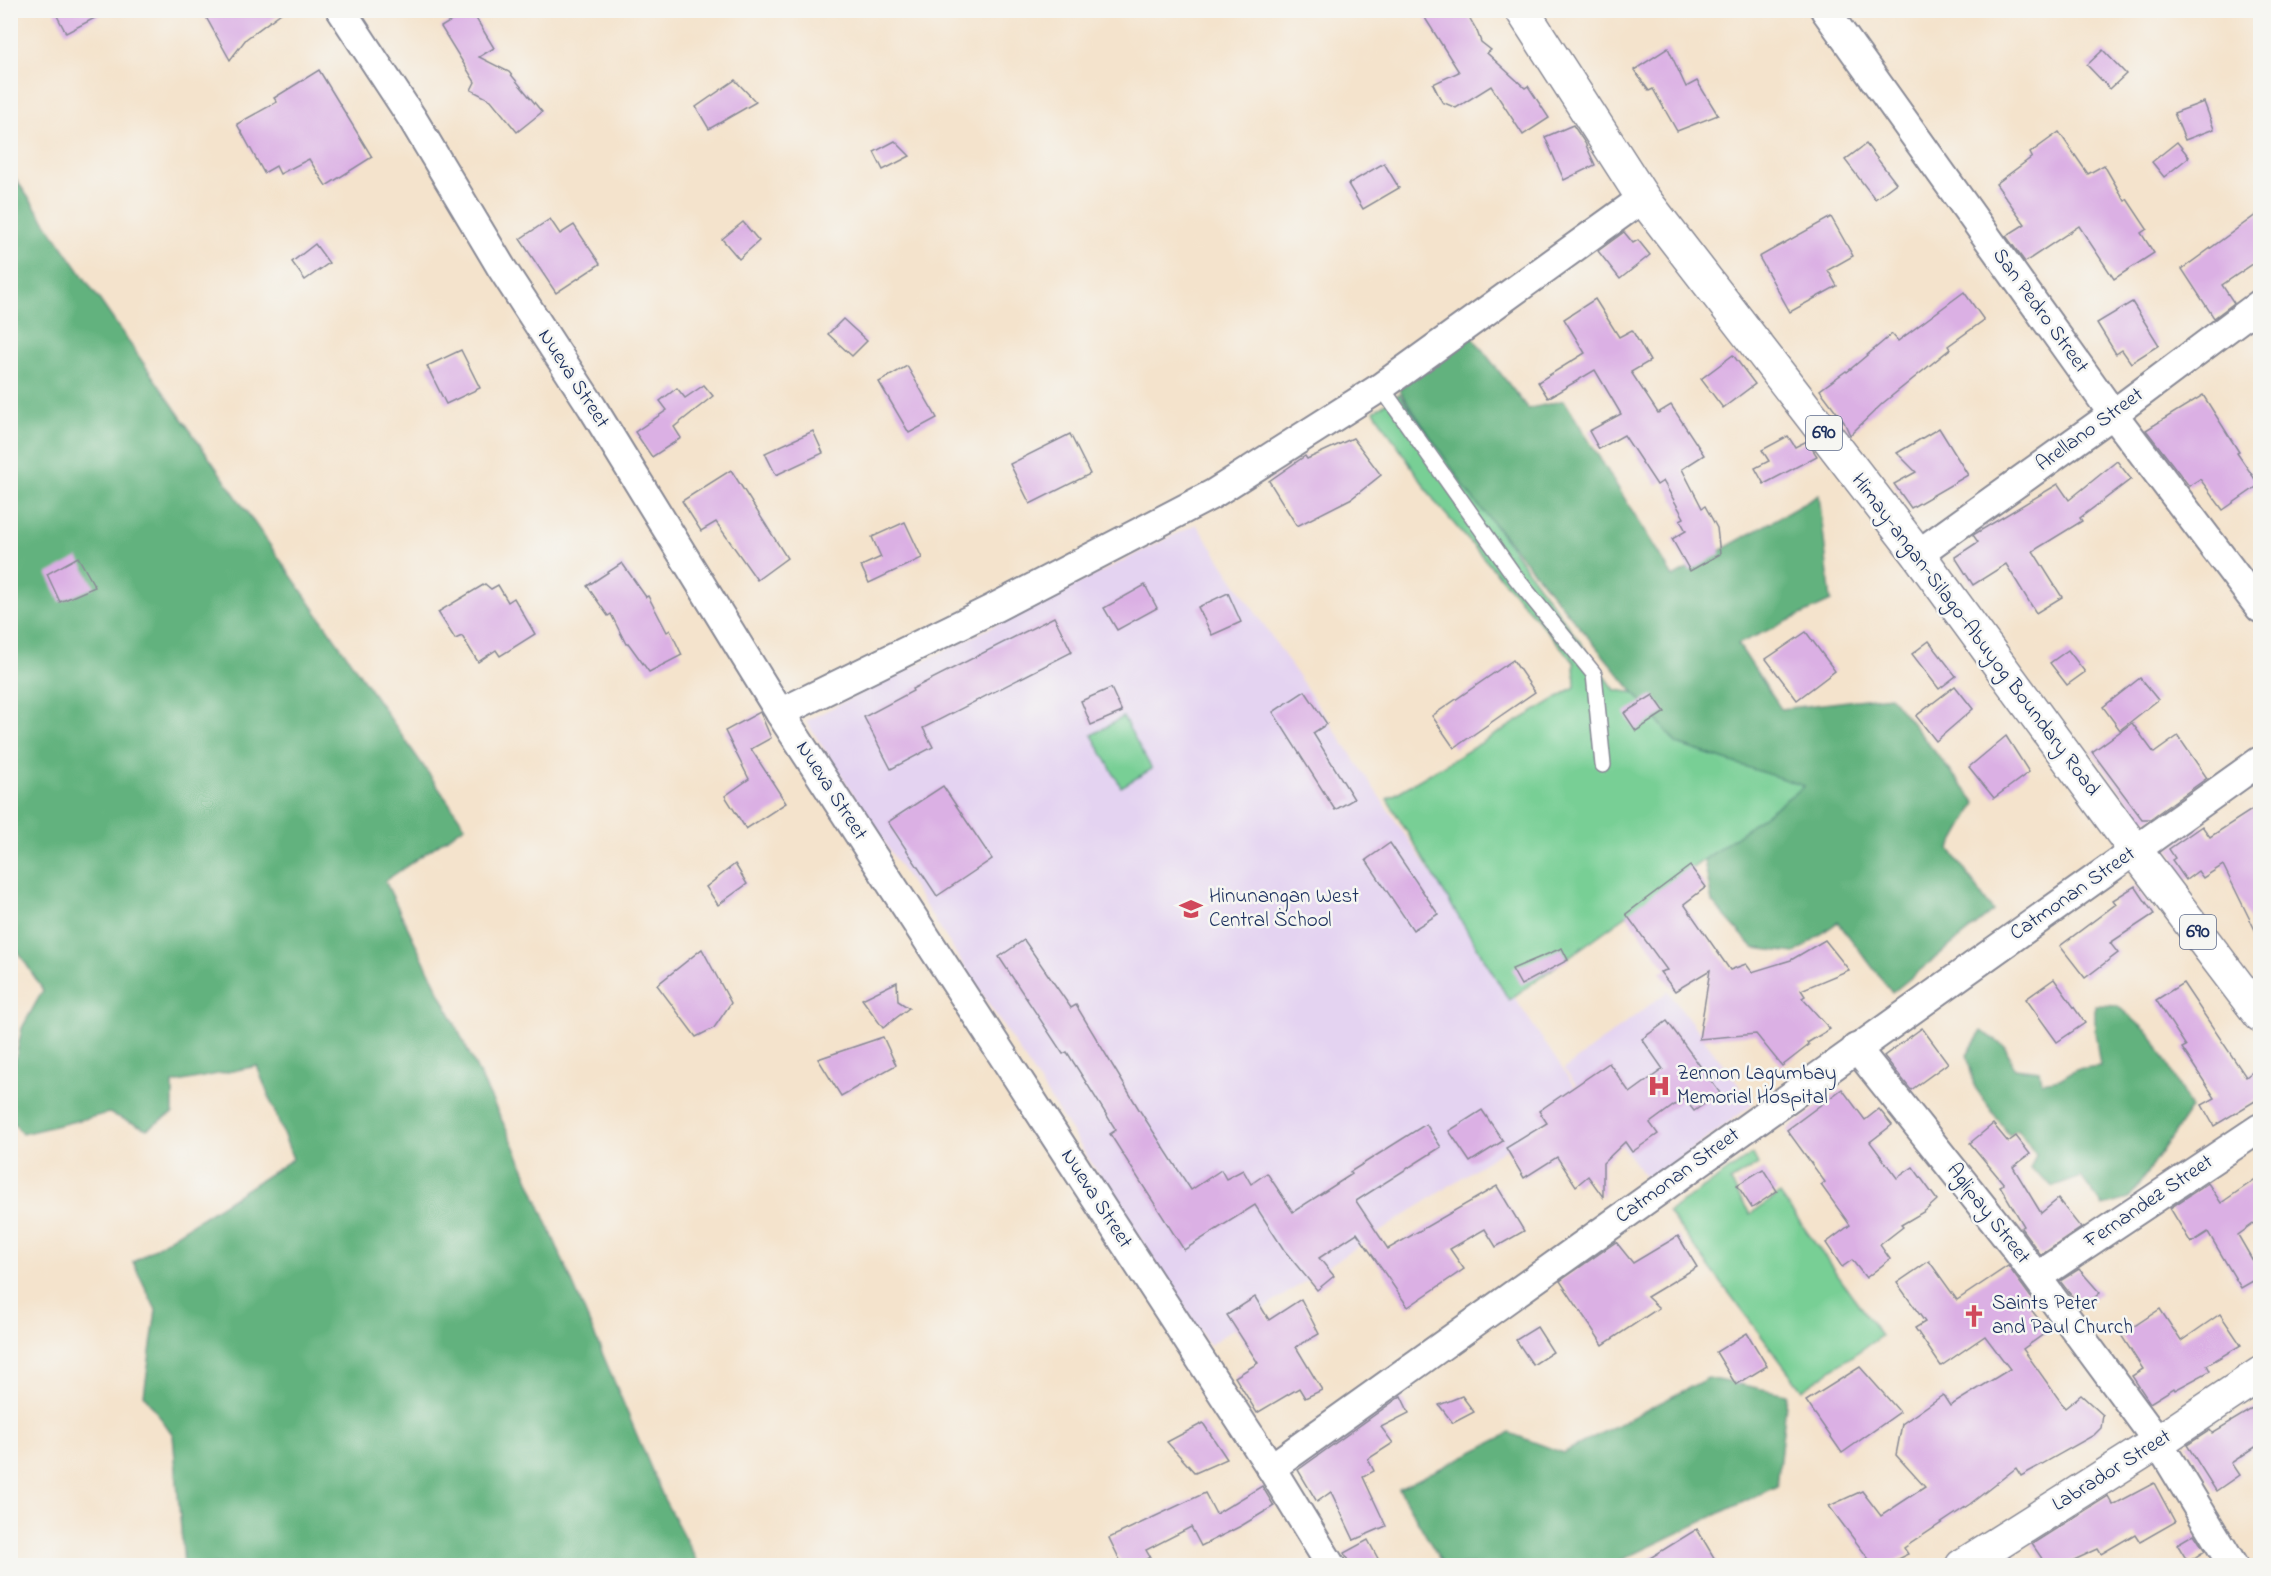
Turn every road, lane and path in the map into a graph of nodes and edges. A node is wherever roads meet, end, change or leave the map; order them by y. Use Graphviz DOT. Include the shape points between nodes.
graph roads {
  1 [pos="341,10"];
  2 [pos="1522,10"];
  3 [pos="1825,10"];
  4 [pos="1643,198"];
  5 [pos="2260,304"];
  6 [pos="1381,387"];
  7 [pos="2114,414"];
  8 [pos="1918,554"];
  9 [pos="2260,608"];
  10 [pos="780,713"];
  11 [pos="2260,761"];
  12 [pos="1603,765"];
  13 [pos="2135,850"];
  14 [pos="2260,1015"];
  15 [pos="1856,1048"];
  16 [pos="2260,1128"];
  17 [pos="2037,1277"];
  18 [pos="2260,1374"];
  19 [pos="2158,1442"];
  20 [pos="1271,1468"];
  21 [pos="1331,1566"];
  22 [pos="1962,1566"];
  23 [pos="2233,1566"];
  1 -- 10 [label="street, Nueva Street" via="412,118"];
  2 -- 4 [label="main road, Himay-angan-Silago-Abuyog Boundary Road / 690"];
  3 -- 7 [label="street, San Pedro Street"];
  4 -- 6 [label="street"];
  4 -- 8 [label="main road, Himay-angan-Silago-Abuyog Boundary Road / 690"];
  5 -- 7 [label="street, Arellano Street"];
  6 -- 10 [label="street" via="1213,494"];
  6 -- 12 [label="lane" via="1516,578 1594,675"];
  7 -- 8 [label="street, Arellano Street"];
  7 -- 9 [label="street, San Pedro Street"];
  8 -- 13 [label="main road, Himay-angan-Silago-Abuyog Boundary Road / 690"];
  10 -- 20 [label="street, Nueva Street"];
  11 -- 13 [label="street, Catmonan Street"];
  13 -- 14 [label="main road, 690"];
  13 -- 15 [label="street, Catmonan Street"];
  15 -- 17 [label="street, Aglipay Street"];
  15 -- 20 [label="street, Catmonan Street"];
  16 -- 17 [label="street, Fernandez Street"];
  17 -- 19 [label="street, Aglipay Street"];
  18 -- 19 [label="main road, Labrador Street"];
  19 -- 22 [label="main road, Labrador Street"];
  19 -- 23 [label="street, Aglipay Street"];
  20 -- 21 [label="street, Nueva Street"];
}
